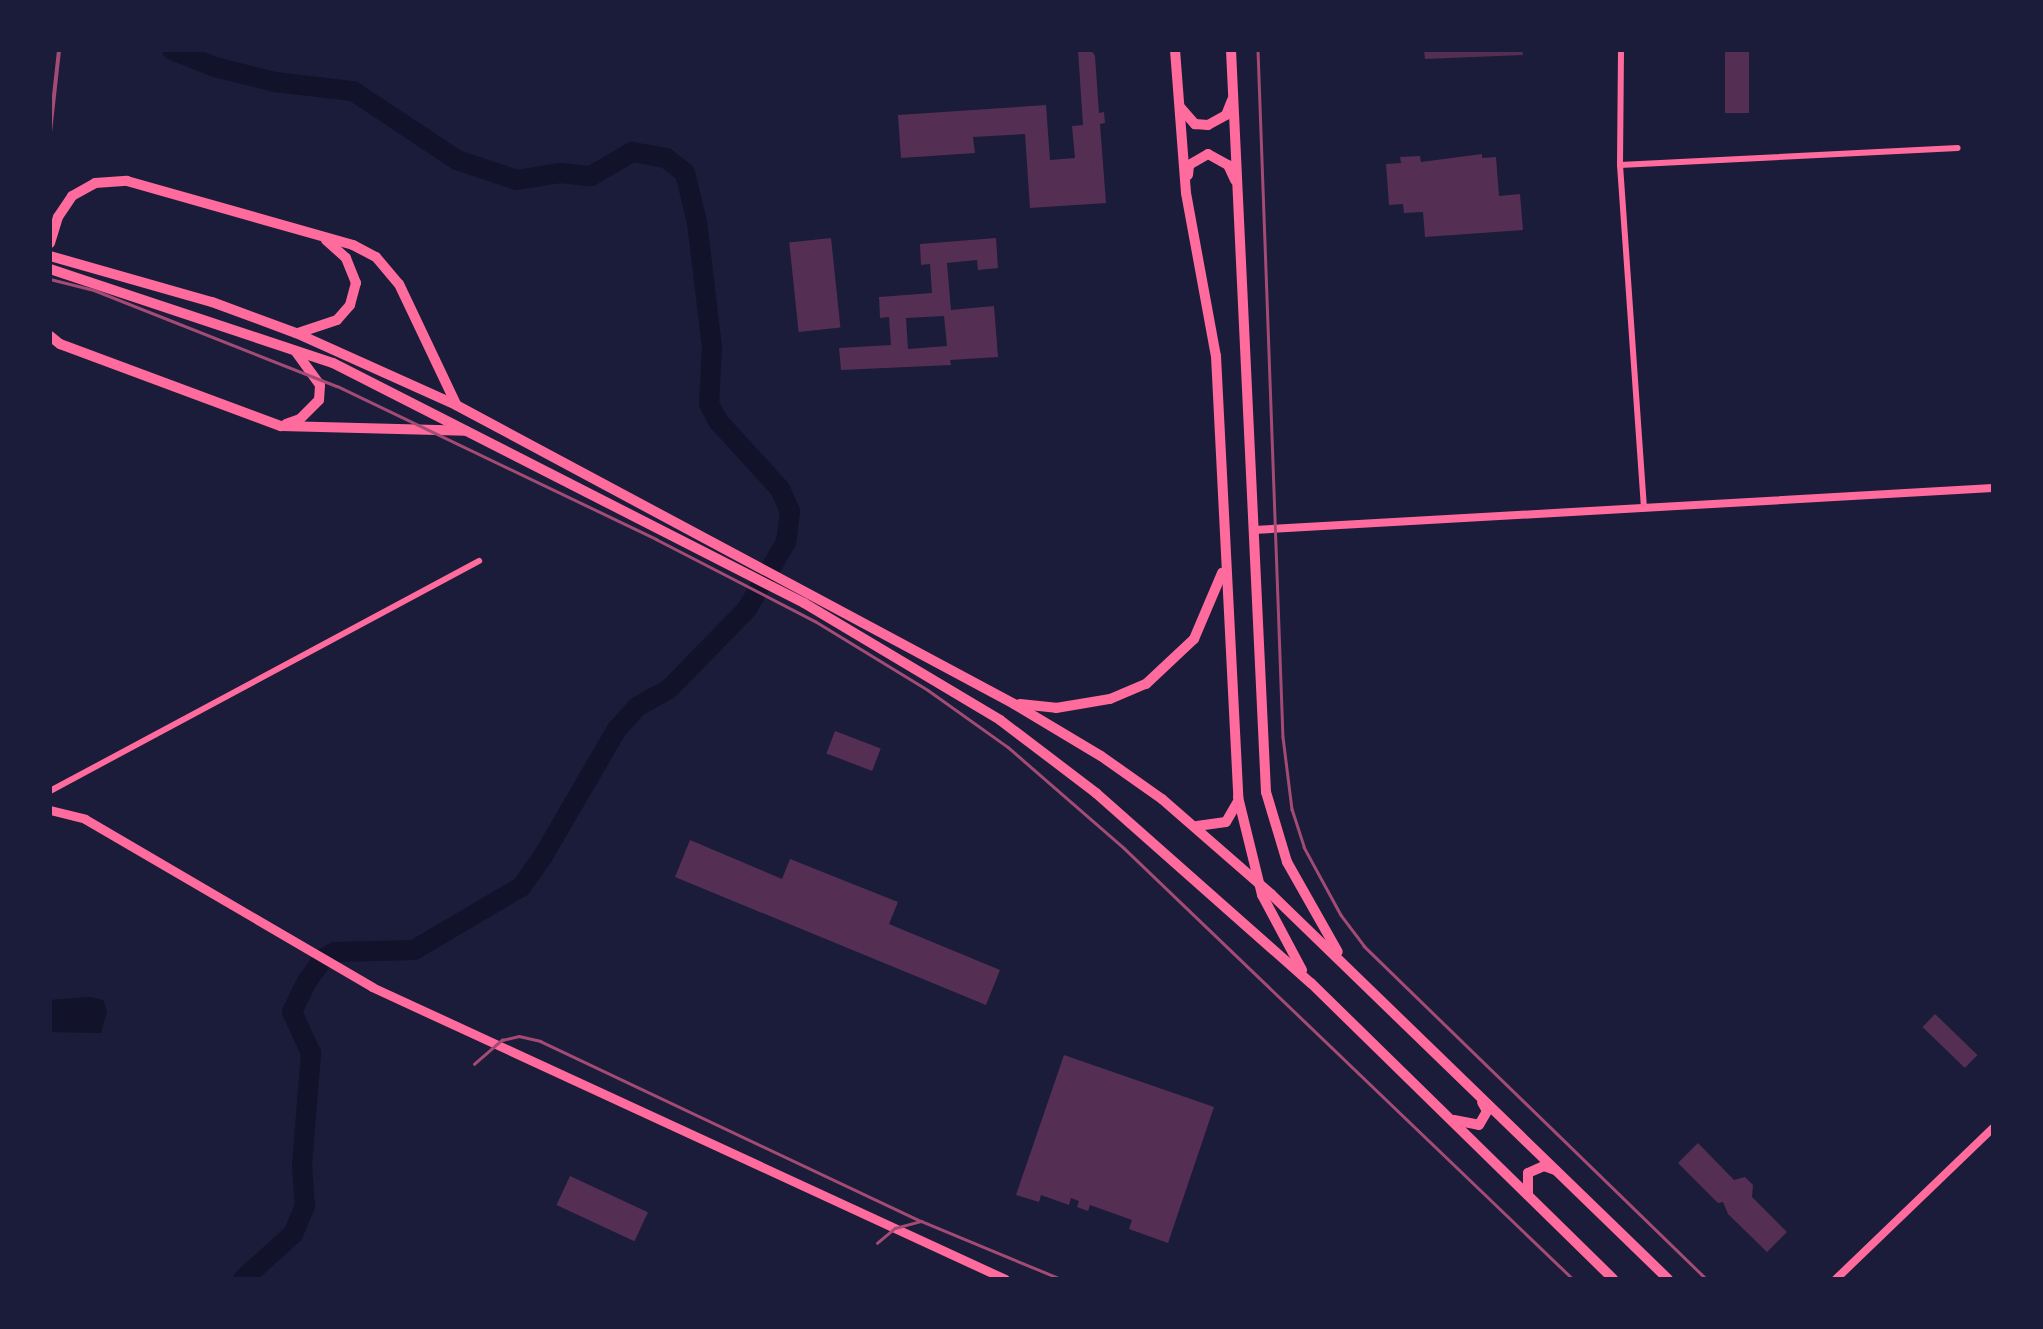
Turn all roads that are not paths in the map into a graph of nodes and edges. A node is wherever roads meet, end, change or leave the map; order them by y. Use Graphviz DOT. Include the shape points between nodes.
graph roads {
  1 [pos="1175,50"];
  2 [pos="1232,50"];
  3 [pos="1621,50"];
  4 [pos="1234,96"];
  5 [pos="1177,102"];
  6 [pos="1958,148"];
  7 [pos="1620,165"];
  8 [pos="1238,186"];
  9 [pos="1186,193"];
  10 [pos="321,236"];
  11 [pos="50,243"];
  12 [pos="50,256"];
  13 [pos="50,269"];
  14 [pos="76,269"];
  15 [pos="296,333"];
  16 [pos="50,336"];
  17 [pos="294,349"];
  18 [pos="456,405"];
  19 [pos="281,426"];
  20 [pos="472,432"];
  21 [pos="1993,488"];
  22 [pos="1644,508"];
  23 [pos="1254,530"];
  24 [pos="698,542"];
  25 [pos="479,562"];
  26 [pos="1224,567"];
  27 [pos="806,597"];
  28 [pos="1014,704"];
  29 [pos="50,791"];
  30 [pos="1238,797"];
  31 [pos="50,810"];
  32 [pos="1194,826"];
  33 [pos="1259,883"];
  34 [pos="1347,966"];
  35 [pos="1311,983"];
  36 [pos="1477,1093"];
  37 [pos="1448,1118"];
  38 [pos="1993,1128"];
  39 [pos="1556,1170"];
  40 [pos="1528,1197"];
  41 [pos="1006,1279"];
  42 [pos="1612,1279"];
  43 [pos="1668,1279"];
  44 [pos="1836,1279"];
  1 -- 5 [label="main road"];
  2 -- 4 [label="main road"];
  3 -- 7 [label="street"];
  4 -- 5 [label="main road" via="1226,115 1208,125 1185,117"];
  4 -- 8 [label="main road"];
  5 -- 9 [label="main road"];
  6 -- 7 [label="street"];
  7 -- 22 [label="street"];
  8 -- 9 [label="main road" via="1228,165 1208,154 1189,166"];
  8 -- 23 [label="main road"];
  9 -- 26 [label="main road" via="1216,356"];
  10 -- 11 [label="main road" via="127,182 95,183 72,196"];
  10 -- 15 [label="main road" via="346,258 356,283 337,320"];
  10 -- 18 [label="main road" via="376,257 399,284"];
  12 -- 14 [label="main road"];
  13 -- 14 [label="main road"];
  14 -- 15 [label="main road" via="212,302"];
  14 -- 17 [label="main road"];
  15 -- 18 [label="main road"];
  16 -- 19 [label="main road"];
  17 -- 19 [label="main road" via="320,385 319,400"];
  17 -- 20 [label="main road"];
  18 -- 24 [label="main road"];
  19 -- 20 [label="main road"];
  20 -- 24 [label="main road"];
  21 -- 22 [label="street"];
  22 -- 23 [label="street"];
  23 -- 34 [label="main road" via="1266,792 1287,862"];
  24 -- 27 [label="main road"];
  25 -- 29 [label="street"];
  26 -- 28 [label="main road" via="1194,638 1146,684 1056,708"];
  26 -- 30 [label="main road"];
  27 -- 28 [label="main road"];
  27 -- 35 [label="main road" via="1060,764"];
  28 -- 32 [label="main road" via="1141,783"];
  30 -- 32 [label="main road" via="1226,822"];
  30 -- 33 [label="main road"];
  31 -- 41 [label="main road" via="85,819 372,987"];
  32 -- 33 [label="main road"];
  33 -- 34 [label="main road"];
  33 -- 35 [label="main road" via="1278,931"];
  34 -- 36 [label="main road"];
  35 -- 37 [label="main road"];
  36 -- 37 [label="main road" via="1487,1111 1479,1125"];
  36 -- 39 [label="main road"];
  37 -- 40 [label="main road"];
  38 -- 44 [label="street"];
  39 -- 40 [label="main road" via="1544,1166 1528,1173"];
  39 -- 43 [label="main road"];
  40 -- 42 [label="main road"];
}
